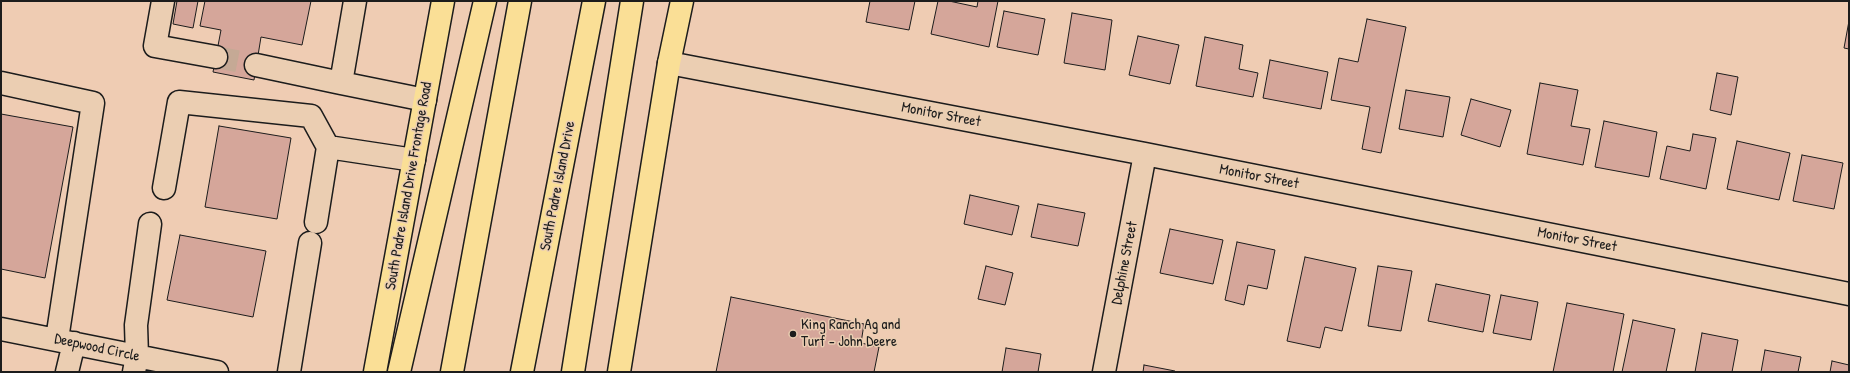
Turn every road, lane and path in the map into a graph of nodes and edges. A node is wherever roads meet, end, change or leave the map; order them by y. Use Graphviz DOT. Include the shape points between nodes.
graph roads {
  1 [pos="163,1"];
  2 [pos="355,1"];
  3 [pos="443,1"];
  4 [pos="485,1"];
  5 [pos="520,1"];
  6 [pos="594,1"];
  7 [pos="632,1"];
  8 [pos="682,1"];
  9 [pos="216,57"];
  10 [pos="669,62"];
  11 [pos="256,65"];
  12 [pos="1,83"];
  13 [pos="341,83"];
  14 [pos="425,100"];
  15 [pos="328,148"];
  16 [pos="1145,154"];
  17 [pos="414,160"];
  18 [pos="164,188"];
  19 [pos="316,222"];
  20 [pos="150,224"];
  21 [pos="310,244"];
  22 [pos="1849,294"];
  23 [pos="1,329"];
  24 [pos="66,341"];
  25 [pos="136,364"];
  26 [pos="67,372"];
  27 [pos="217,372"];
  28 [pos="289,372"];
  29 [pos="375,372"];
  30 [pos="399,372"];
  31 [pos="452,372"];
  32 [pos="522,372"];
  33 [pos="573,372"];
  34 [pos="619,372"];
  35 [pos="1104,372"];
  1 -- 9 [label="street" via="155,46"];
  2 -- 13 [label="street"];
  3 -- 14 [label="main road, South Padre Island Drive Frontage Road"];
  4 -- 30 [label="main road"];
  5 -- 31 [label="main road"];
  6 -- 32 [label="main road, South Padre Island Drive"];
  7 -- 33 [label="main road"];
  8 -- 10 [label="main road"];
  10 -- 16 [label="street, Monitor Street"];
  10 -- 34 [label="main road"];
  11 -- 13 [label="street"];
  12 -- 24 [label="street" via="93,103"];
  13 -- 14 [label="street"];
  14 -- 17 [label="main road, South Padre Island Drive Frontage Road"];
  15 -- 17 [label="street"];
  15 -- 18 [label="street" via="311,116 179,102"];
  15 -- 19 [label="street"];
  16 -- 22 [label="street, Monitor Street"];
  16 -- 35 [label="street, Delphine Street"];
  17 -- 29 [label="main road, South Padre Island Drive Frontage Road"];
  20 -- 25 [label="street" via="136,325"];
  21 -- 28 [label="street"];
  23 -- 24 [label="street, Deepwood Circle"];
  24 -- 25 [label="street, Deepwood Circle"];
  24 -- 26 [label="street"];
  25 -- 27 [label="street, Deepwood Circle"];
}
